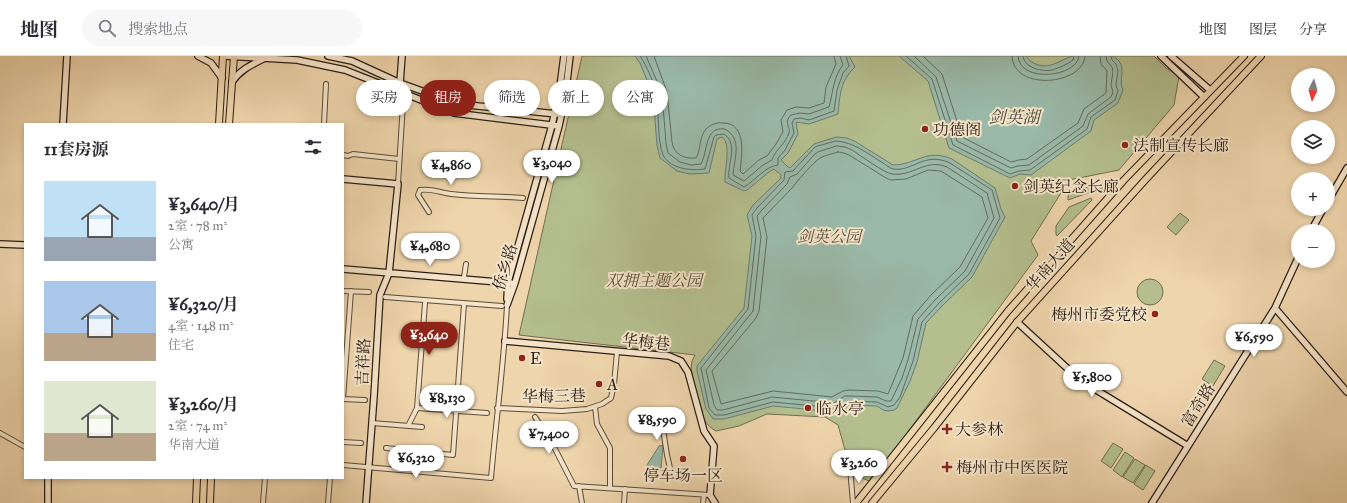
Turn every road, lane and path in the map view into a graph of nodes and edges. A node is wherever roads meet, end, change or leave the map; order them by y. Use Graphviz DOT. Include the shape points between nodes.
graph roads {
  1 [pos="67,56"];
  2 [pos="198,56"];
  3 [pos="224,56"];
  4 [pos="234,56"];
  5 [pos="328,56"];
  6 [pos="402,56"];
  7 [pos="564,56"];
  8 [pos="570,56"];
  9 [pos="1161,56"];
  10 [pos="1171,56"];
  11 [pos="1244,56"];
  12 [pos="1261,56"];
  13 [pos="265,58"];
  14 [pos="222,78"];
  15 [pos="393,80"];
  16 [pos="400,80"];
  17 [pos="561,80"];
  18 [pos="567,80"];
  19 [pos="232,82"];
  20 [pos="326,84"];
  21 [pos="412,87"];
  22 [pos="1210,90"];
  23 [pos="1204,96"];
  24 [pos="548,113"];
  25 [pos="402,116"];
  26 [pos="554,116"];
  27 [pos="561,116"];
  28 [pos="63,123"];
  29 [pos="219,123"];
  30 [pos="229,123"];
  31 [pos="324,123"];
  32 [pos="552,125"];
  33 [pos="559,126"];
  34 [pos="344,155"];
  35 [pos="399,159"];
  36 [pos="1347,168"];
  37 [pos="344,178"];
  38 [pos="398,184"];
  39 [pos="1335,189"];
  40 [pos="523,198"];
  41 [pos="429,212"];
  42 [pos="0,244"];
  43 [pos="24,245"];
  44 [pos="466,264"];
  45 [pos="1293,268"];
  46 [pos="344,269"];
  47 [pos="389,273"];
  48 [pos="464,277"];
  49 [pos="508,282"];
  50 [pos="515,283"];
  51 [pos="344,291"];
  52 [pos="351,291"];
  53 [pos="369,292"];
  54 [pos="385,297"];
  55 [pos="425,303"];
  56 [pos="464,304"];
  57 [pos="504,306"];
  58 [pos="1275,308"];
  59 [pos="1017,322"];
  60 [pos="344,332"];
  61 [pos="348,333"];
  62 [pos="505,341"];
  63 [pos="345,349"];
  64 [pos="617,352"];
  65 [pos="344,374"];
  66 [pos="1347,392"];
  67 [pos="344,399"];
  68 [pos="365,400"];
  69 [pos="595,407"];
  70 [pos="417,408"];
  71 [pos="497,408"];
  72 [pos="660,410"];
  73 [pos="457,412"];
  74 [pos="487,414"];
  75 [pos="535,417"];
  76 [pos="372,423"];
  77 [pos="408,426"];
  78 [pos="422,427"];
  79 [pos="0,433"];
  80 [pos="344,442"];
  81 [pos="361,443"];
  82 [pos="24,445"];
  83 [pos="1188,446"];
  84 [pos="386,448"];
  85 [pos="344,465"];
  86 [pos="369,467"];
  87 [pos="850,467"];
  88 [pos="670,468"];
  89 [pos="48,479"];
  90 [pos="197,479"];
  91 [pos="211,479"];
  92 [pos="265,479"];
  93 [pos="330,479"];
  94 [pos="576,486"];
  95 [pos="610,488"];
  96 [pos="625,489"];
  97 [pos="707,495"];
  98 [pos="48,503"];
  99 [pos="196,503"];
  100 [pos="210,503"];
  101 [pos="263,503"];
  102 [pos="328,503"];
  103 [pos="366,503"];
  104 [pos="582,503"];
  105 [pos="624,503"];
  106 [pos="703,503"];
  107 [pos="715,503"];
  108 [pos="852,503"];
  109 [pos="856,503"];
  110 [pos="872,503"];
  111 [pos="1152,503"];
  1 -- 28 [label="street"];
  2 -- 14 [label="street" via="211,63"];
  3 -- 4 [label="street"];
  3 -- 14 [label="main road"];
  4 -- 13 [label="street"];
  4 -- 19 [label="main road"];
  5 -- 15 [label="street" via="352,61"];
  6 -- 16 [label="street"];
  7 -- 17 [label="street, 侨乡路"];
  8 -- 18 [label="street, 侨乡路"];
  9 -- 23 [label="street"];
  10 -- 22 [label="street"];
  11 -- 22 [label="main road, 华南大道"];
  12 -- 59 [label="main road, 华南大道"];
  13 -- 19 [label="street" via="244,69"];
  13 -- 32 [label="street" via="298,60 345,70 454,113"];
  14 -- 29 [label="main road"];
  19 -- 30 [label="main road"];
  20 -- 31 [label="street"];
  21 -- 24 [label="street" via="458,104"];
  22 -- 23 [label="main road, 华南大道"];
  23 -- 109 [label="main road, 华南大道" via="1124,180 1008,310"];
  25 -- 35 [label="street"];
  26 -- 32 [label="street, 侨乡路"];
  27 -- 33 [label="street, 侨乡路"];
  32 -- 33 [label="street"];
  32 -- 49 [label="street, 侨乡路"];
  33 -- 50 [label="street, 侨乡路"];
  34 -- 35 [label="street"];
  35 -- 38 [label="street"];
  36 -- 39 [label="street"];
  37 -- 38 [label="street"];
  38 -- 47 [label="street, 吉祥路"];
  40 -- 41 [label="street" via="420,190 418,194"];
  42 -- 43 [label="street"];
  44 -- 48 [label="street"];
  45 -- 58 [label="street, 富奇路"];
  46 -- 47 [label="street"];
  47 -- 49 [label="street"];
  47 -- 76 [label="street, 吉祥路" via="380,295"];
  49 -- 50 [label="street"];
  49 -- 57 [label="street, 侨乡路"];
  50 -- 57 [label="street, 侨乡路"];
  51 -- 52 [label="street"];
  52 -- 53 [label="street"];
  52 -- 61 [label="street"];
  54 -- 56 [label="street"];
  55 -- 70 [label="street"];
  56 -- 57 [label="street"];
  56 -- 73 [label="street"];
  57 -- 62 [label="street"];
  58 -- 66 [label="street"];
  58 -- 83 [label="street, 富奇路"];
  59 -- 83 [label="street" via="1080,380"];
  59 -- 110 [label="main road, 华南大道"];
  60 -- 61 [label="street"];
  61 -- 63 [label="street"];
  62 -- 64 [label="street, 华梅巷"];
  62 -- 71 [label="street"];
  63 -- 65 [label="street"];
  64 -- 69 [label="street, 华梅三巷" via="611,398"];
  64 -- 97 [label="street, 华梅巷" via="670,356 681,361 688,372 704,430 714,446"];
  67 -- 68 [label="street"];
  69 -- 71 [label="street, 华梅三巷" via="562,411"];
  69 -- 95 [label="street" via="597,424 610,448"];
  70 -- 73 [label="street"];
  70 -- 77 [label="street"];
  71 -- 86 [label="street" via="491,478"];
  72 -- 88 [label="street"];
  73 -- 74 [label="street"];
  73 -- 84 [label="street" via="453,455"];
  75 -- 94 [label="street"];
  76 -- 77 [label="street"];
  76 -- 86 [label="street, 吉祥路"];
  77 -- 78 [label="street"];
  79 -- 82 [label="street"];
  80 -- 81 [label="street"];
  83 -- 111 [label="street, 富奇路"];
  85 -- 86 [label="street"];
  86 -- 103 [label="street, 吉祥路"];
  87 -- 108 [label="street"];
  89 -- 98 [label="street"];
  90 -- 99 [label="main road"];
  91 -- 100 [label="main road"];
  92 -- 101 [label="street"];
  93 -- 102 [label="street"];
  94 -- 95 [label="street"];
  94 -- 104 [label="street"];
  95 -- 96 [label="street"];
  96 -- 97 [label="street"];
  96 -- 105 [label="street"];
  97 -- 106 [label="street"];
  97 -- 107 [label="street"];
}
